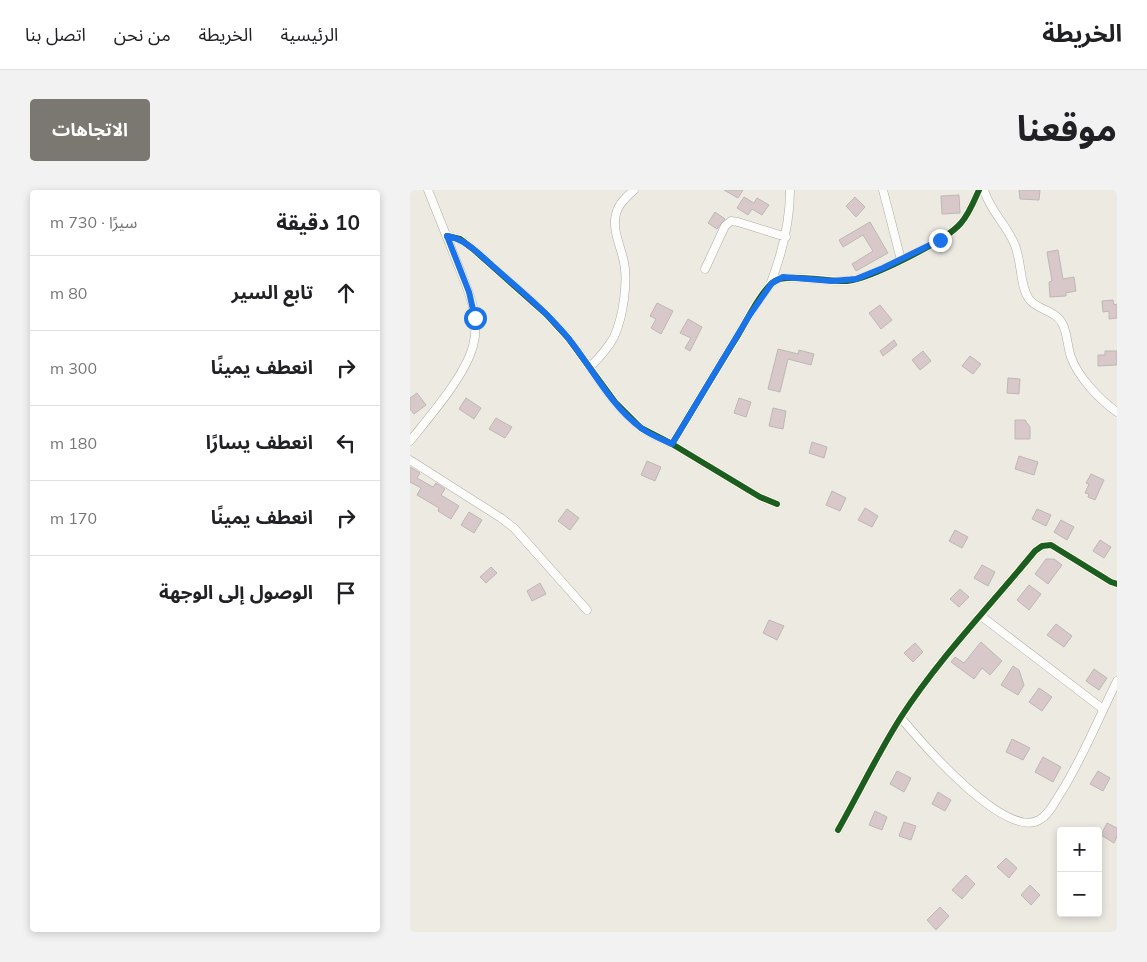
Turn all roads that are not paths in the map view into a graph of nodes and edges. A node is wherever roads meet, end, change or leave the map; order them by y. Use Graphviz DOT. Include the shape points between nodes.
graph roads {
  1 [pos="428,190"];
  2 [pos="634,190"];
  3 [pos="790,190"];
  4 [pos="883,190"];
  5 [pos="979,190"];
  6 [pos="984,190"];
  7 [pos="447,236"];
  8 [pos="786,237"];
  9 [pos="901,260"];
  10 [pos="705,269"];
  11 [pos="776,269"];
  12 [pos="783,277"];
  13 [pos="770,285"];
  14 [pos="590,367"];
  15 [pos="1117,412"];
  16 [pos="410,441"];
  17 [pos="672,444"];
  18 [pos="410,460"];
  19 [pos="777,504"];
  20 [pos="1117,584"];
  21 [pos="587,610"];
  22 [pos="981,616"];
  23 [pos="1117,681"];
  24 [pos="1103,709"];
  25 [pos="901,718"];
  26 [pos="838,830"];
  1 -- 7 [label="street"];
  2 -- 14 [label="street" via="616,213 626,286 621,313 614,336"];
  3 -- 8 [label="street"];
  4 -- 9 [label="street"];
  5 -- 9 [label="street" via="955,229"];
  6 -- 15 [label="street" via="992,209 1015,244 1030,300 1057,315 1065,329 1076,367 1102,401"];
  7 -- 14 [label="street" via="460,239 532,301 568,338"];
  7 -- 16 [label="street" via="469,292 475,318 474,344 457,378"];
  8 -- 10 [label="street" via="730,221"];
  8 -- 11 [label="street"];
  9 -- 12 [label="street" via="848,281"];
  11 -- 12 [label="street"];
  11 -- 13 [label="street"];
  12 -- 13 [label="street"];
  13 -- 17 [label="street"];
  14 -- 17 [label="street" via="628,416 641,428"];
  17 -- 19 [label="street"];
  18 -- 21 [label="street" via="514,528"];
  20 -- 22 [label="street" via="1051,545 1042,546"];
  22 -- 24 [label="street"];
  22 -- 25 [label="street" via="951,650"];
  23 -- 24 [label="street"];
  24 -- 25 [label="street" via="1077,767 1050,810 1039,820 1027,824 999,812 965,786"];
  25 -- 26 [label="street"];
}
